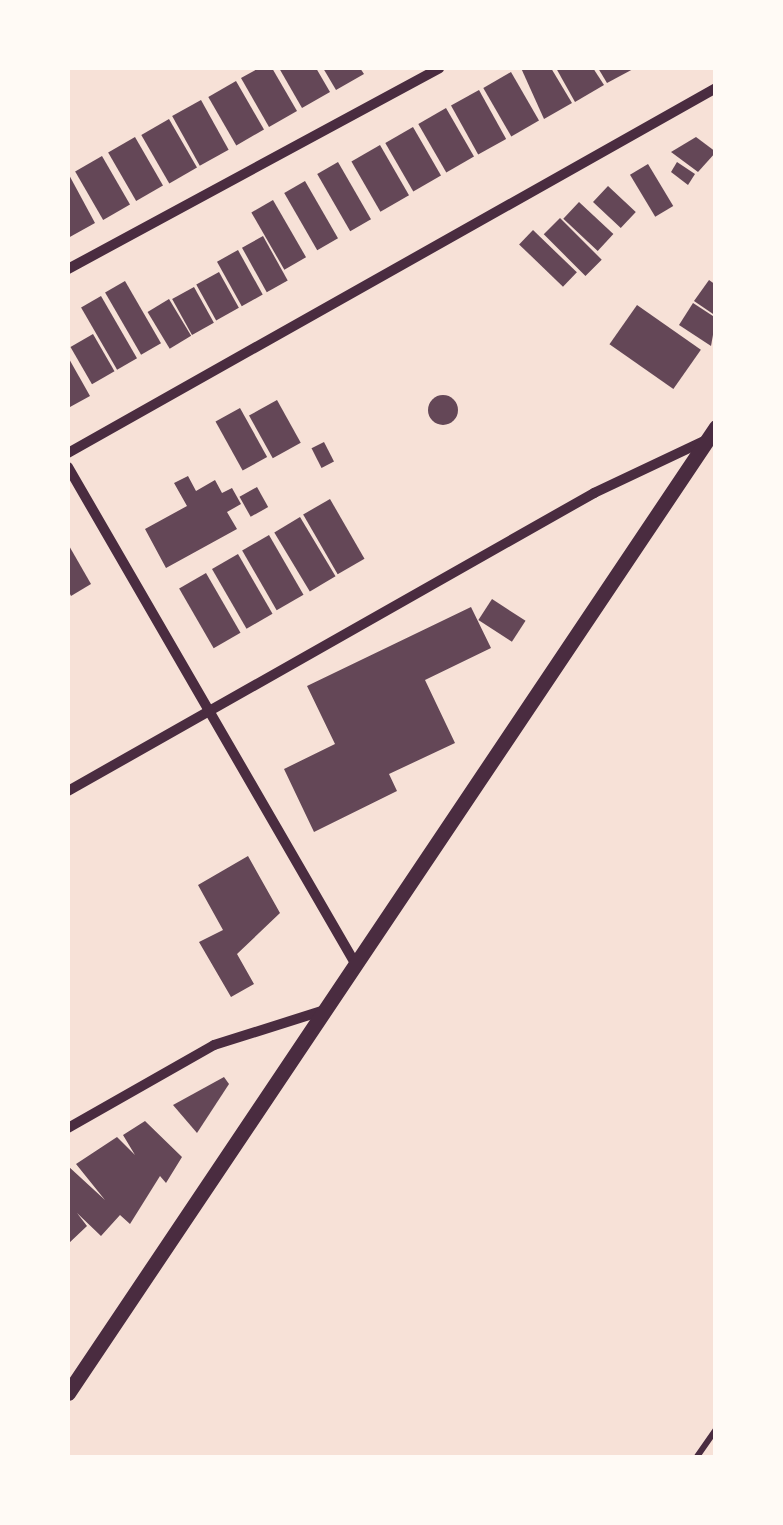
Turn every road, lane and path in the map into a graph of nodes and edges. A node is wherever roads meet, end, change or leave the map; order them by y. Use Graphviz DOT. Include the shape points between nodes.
graph roads {
  1 [pos="438,68"];
  2 [pos="716,88"];
  3 [pos="68,269"];
  4 [pos="712,433"];
  5 [pos="68,453"];
  6 [pos="68,467"];
  7 [pos="206,713"];
  8 [pos="68,792"];
  9 [pos="355,963"];
  10 [pos="325,1010"];
  11 [pos="68,1128"];
  12 [pos="68,1393"];
  13 [pos="716,1429"];
  14 [pos="696,1458"];
  1 -- 3 [label="street"];
  2 -- 5 [label="street"];
  4 -- 7 [label="street"];
  4 -- 9 [label="street"];
  6 -- 7 [label="street"];
  7 -- 8 [label="street"];
  7 -- 9 [label="street"];
  9 -- 10 [label="street"];
  10 -- 11 [label="street" via="214,1045"];
  10 -- 12 [label="street"];
  13 -- 14 [label="lane"];
}
